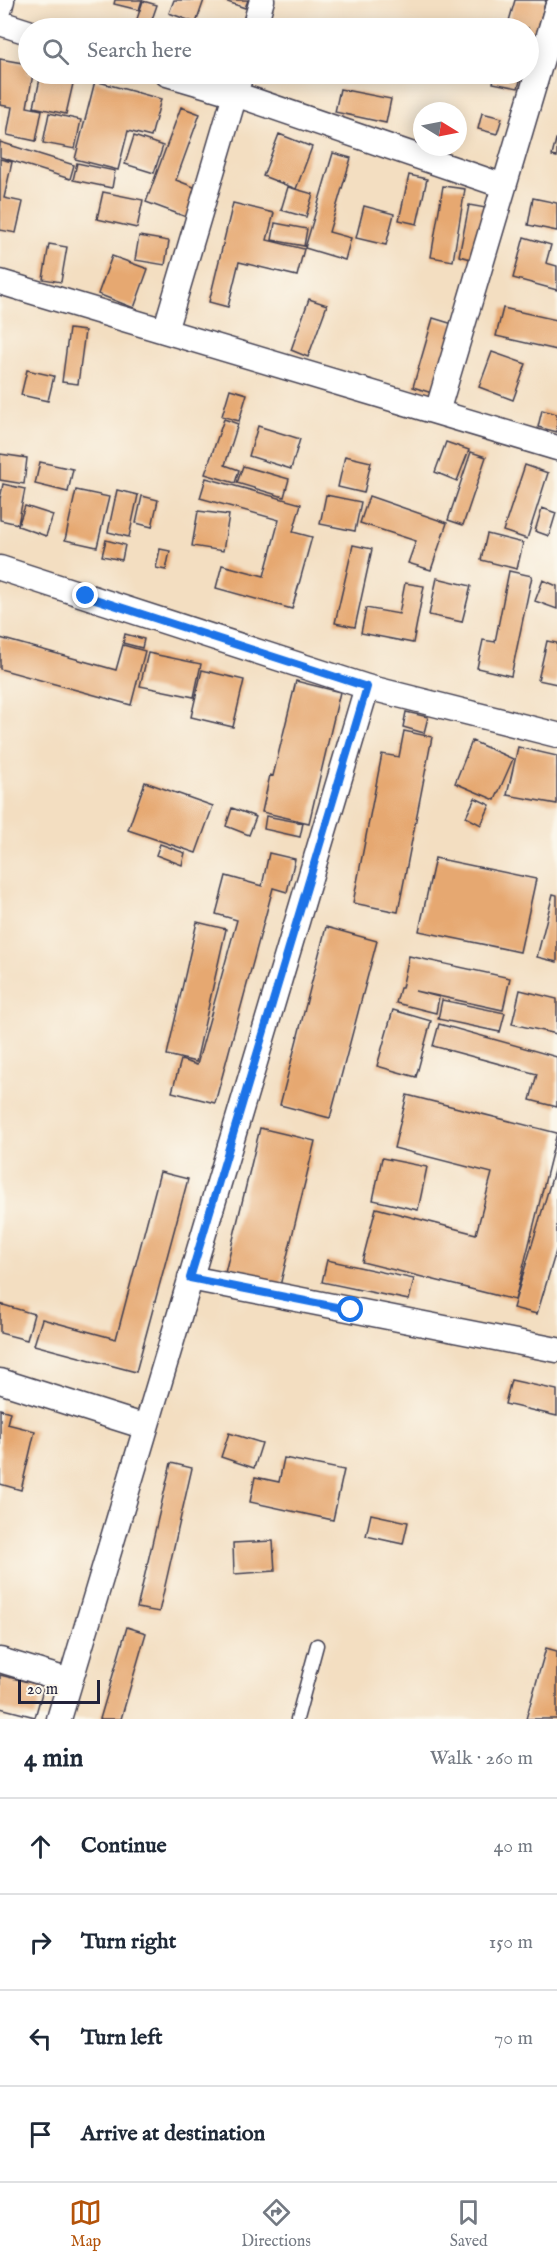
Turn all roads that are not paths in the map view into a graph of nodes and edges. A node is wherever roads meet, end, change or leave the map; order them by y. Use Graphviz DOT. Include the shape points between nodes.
graph roads {
  1 [pos="2,0"];
  2 [pos="262,0"];
  3 [pos="0,8"];
  4 [pos="557,8"];
  5 [pos="257,18"];
  6 [pos="0,23"];
  7 [pos="18,29"];
  8 [pos="539,68"];
  9 [pos="238,84"];
  10 [pos="534,84"];
  11 [pos="504,186"];
  12 [pos="0,282"];
  13 [pos="165,331"];
  14 [pos="437,412"];
  15 [pos="557,448"];
  16 [pos="0,568"];
  17 [pos="367,687"];
  18 [pos="557,735"];
  19 [pos="190,1278"];
  20 [pos="557,1350"];
  21 [pos="0,1381"];
  22 [pos="146,1427"];
  23 [pos="317,1645"];
  24 [pos="0,1660"];
  25 [pos="70,1681"];
  26 [pos="59,1719"];
  27 [pos="297,1719"];
  1 -- 3 [label="street"];
  2 -- 5 [label="street"];
  4 -- 8 [label="street"];
  6 -- 7 [label="street"];
  9 -- 11 [label="street"];
  9 -- 13 [label="street"];
  10 -- 11 [label="street"];
  11 -- 14 [label="street"];
  12 -- 13 [label="street"];
  13 -- 14 [label="street"];
  14 -- 15 [label="street"];
  16 -- 17 [label="street"];
  17 -- 18 [label="street"];
  17 -- 19 [label="street"];
  19 -- 20 [label="street"];
  19 -- 22 [label="street"];
  21 -- 22 [label="street"];
  22 -- 25 [label="street"];
  23 -- 27 [label="lane"];
  24 -- 25 [label="street"];
  25 -- 26 [label="street"];
}
